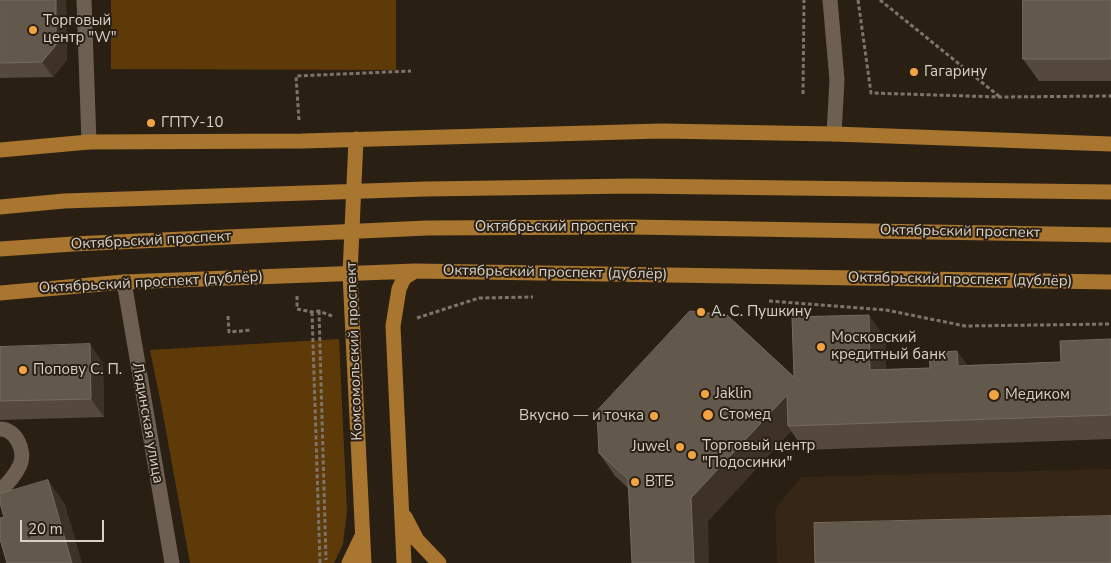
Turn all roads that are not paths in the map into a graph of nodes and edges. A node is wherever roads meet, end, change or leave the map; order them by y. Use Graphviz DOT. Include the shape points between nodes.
graph roads {
  1 [pos="84,0"];
  2 [pos="830,0"];
  3 [pos="834,134"];
  4 [pos="356,139"];
  5 [pos="89,142"];
  6 [pos="1111,144"];
  7 [pos="0,150"];
  8 [pos="1111,192"];
  9 [pos="0,207"];
  10 [pos="1111,235"];
  11 [pos="0,249"];
  12 [pos="415,271"];
  13 [pos="350,274"];
  14 [pos="124,282"];
  15 [pos="1111,282"];
  16 [pos="0,293"];
  17 [pos="0,429"];
  18 [pos="0,490"];
  19 [pos="402,504"];
  20 [pos="362,521"];
  21 [pos="172,563"];
  22 [pos="350,563"];
  23 [pos="364,563"];
  24 [pos="404,563"];
  25 [pos="439,563"];
  1 -- 5 [label="street"];
  2 -- 3 [label="street" via="837,80"];
  3 -- 4 [label="main road" via="661,131"];
  3 -- 6 [label="main road"];
  4 -- 5 [label="main road"];
  4 -- 13 [label="main road, Комсомольский проспект"];
  5 -- 7 [label="main road"];
  8 -- 9 [label="main road" via="632,186 64,201"];
  10 -- 11 [label="main road, Октябрьский проспект" via="631,227 427,228"];
  12 -- 13 [label="main road, Октябрьский проспект (дублёр)"];
  12 -- 15 [label="main road, Октябрьский проспект (дублёр)"];
  12 -- 19 [label="main road" via="404,278 399,289 393,326"];
  13 -- 14 [label="main road, Октябрьский проспект (дублёр)"];
  13 -- 20 [label="main road, Комсомольский проспект"];
  14 -- 16 [label="main road, Октябрьский проспект (дублёр)"];
  14 -- 21 [label="street, Лядинская улица"];
  17 -- 18 [label="street" via="14,435 20,447 21,464"];
  19 -- 24 [label="main road"];
  19 -- 25 [label="main road" via="411,533"];
  20 -- 22 [label="main road" via="361,537"];
  20 -- 23 [label="main road, Комсомольский проспект"];
}
